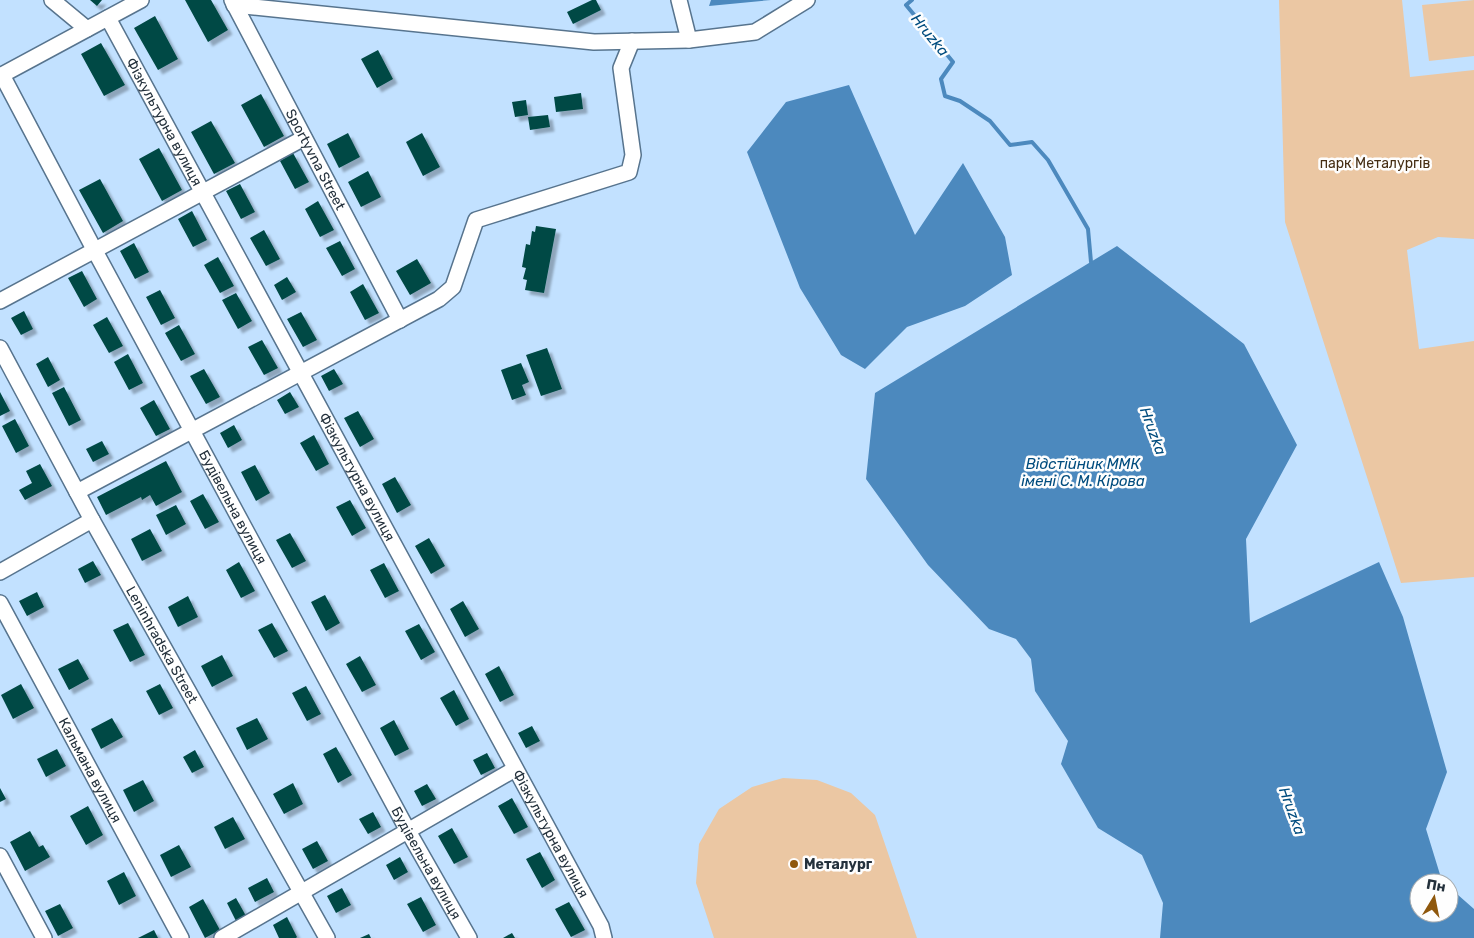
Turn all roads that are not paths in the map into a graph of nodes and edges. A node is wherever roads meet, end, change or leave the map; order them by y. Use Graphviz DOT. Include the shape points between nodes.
graph roads {
  1 [pos="52,0"];
  2 [pos="141,0"];
  3 [pos="679,0"];
  4 [pos="808,0"];
  5 [pos="233,2"];
  6 [pos="108,18"];
  7 [pos="87,29"];
  8 [pos="689,40"];
  9 [pos="632,41"];
  10 [pos="1,75"];
  11 [pos="304,138"];
  12 [pos="202,193"];
  13 [pos="94,251"];
  14 [pos="0,301"];
  15 [pos="400,320"];
  16 [pos="0,348"];
  17 [pos="300,373"];
  18 [pos="192,431"];
  19 [pos="77,492"];
  20 [pos="92,520"];
  21 [pos="0,572"];
  22 [pos="0,603"];
  23 [pos="515,769"];
  24 [pos="408,831"];
  25 [pos="0,856"];
  26 [pos="302,892"];
  27 [pos="44,938"];
  28 [pos="181,938"];
  29 [pos="222,938"];
  30 [pos="327,938"];
  31 [pos="469,938"];
  32 [pos="604,938"];
  1 -- 7 [label="street"];
  2 -- 6 [label="street"];
  3 -- 8 [label="street"];
  4 -- 8 [label="street" via="756,32"];
  5 -- 9 [label="street" via="594,42"];
  5 -- 11 [label="street, Sportyvna Street"];
  6 -- 7 [label="street"];
  6 -- 12 [label="street, Фiзкультурна вулиця"];
  7 -- 10 [label="street"];
  8 -- 9 [label="street"];
  9 -- 15 [label="street" via="621,68 633,155 629,172 476,220 453,287 439,299"];
  10 -- 13 [label="street, Будівельна вулиця"];
  11 -- 12 [label="street"];
  11 -- 15 [label="street, Sportyvna Street"];
  12 -- 13 [label="street"];
  12 -- 17 [label="street, Фiзкультурна вулиця"];
  13 -- 14 [label="street"];
  13 -- 18 [label="street, Будівельна вулиця"];
  15 -- 17 [label="street"];
  16 -- 19 [label="street, Leninhradska Street"];
  17 -- 18 [label="street"];
  17 -- 23 [label="street, Фiзкультурна вулиця"];
  18 -- 19 [label="street"];
  18 -- 24 [label="street, Будівельна вулиця"];
  19 -- 20 [label="street, Leninhradska Street"];
  20 -- 21 [label="street"];
  20 -- 26 [label="street, Leninhradska Street"];
  22 -- 28 [label="street, Кальмана вулиця"];
  23 -- 24 [label="street"];
  23 -- 32 [label="street, Фiзкультурна вулиця" via="601,926"];
  24 -- 26 [label="street"];
  24 -- 31 [label="street, Будівельна вулиця"];
  25 -- 27 [label="street"];
  26 -- 29 [label="street"];
  26 -- 30 [label="street, Leninhradska Street"];
}
